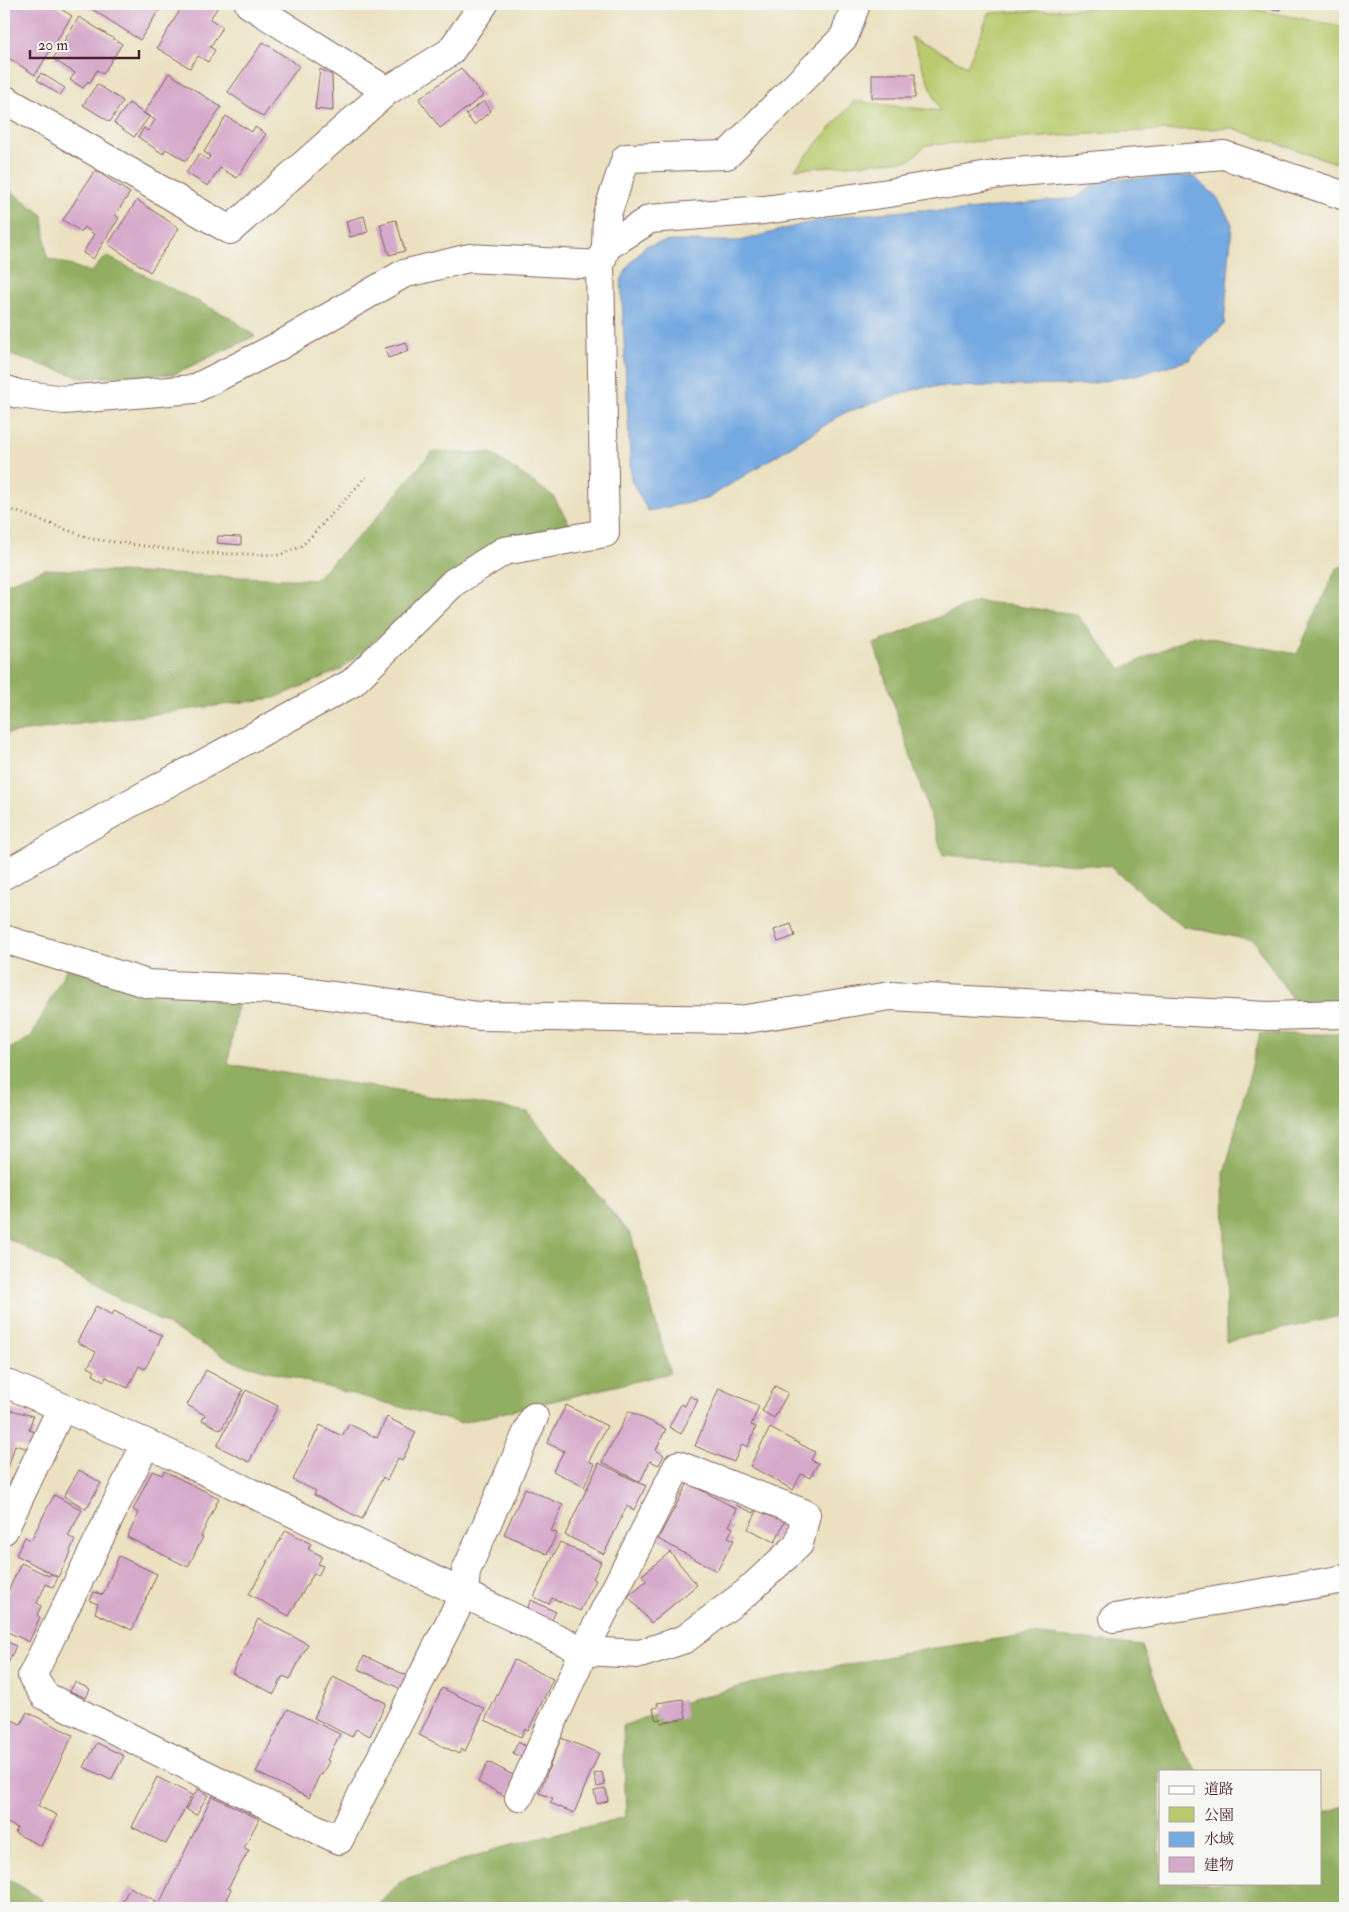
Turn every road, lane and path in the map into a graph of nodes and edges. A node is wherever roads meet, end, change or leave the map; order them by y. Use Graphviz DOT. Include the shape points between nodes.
graph roads {
  1 [pos="248,4"];
  2 [pos="484,4"];
  3 [pos="856,4"];
  4 [pos="386,91"];
  5 [pos="4,99"];
  6 [pos="1345,196"];
  7 [pos="603,256"];
  8 [pos="4,389"];
  9 [pos="366,477"];
  10 [pos="4,507"];
  11 [pos="4,875"];
  12 [pos="4,938"];
  13 [pos="1345,1014"];
  14 [pos="4,1385"];
  15 [pos="62,1408"];
  16 [pos="534,1417"];
  17 [pos="146,1443"];
  18 [pos="4,1530"];
  19 [pos="1345,1579"];
  20 [pos="464,1594"];
  21 [pos="1114,1618"];
  22 [pos="584,1651"];
  23 [pos="518,1797"];
  1 -- 4 [label="street"];
  2 -- 4 [label="street" via="450,52"];
  3 -- 7 [label="street" via="844,37 727,155 626,158 606,214"];
  4 -- 5 [label="street" via="230,230"];
  6 -- 7 [label="street" via="1224,155 1006,173 764,210 650,219"];
  7 -- 8 [label="street" via="469,258 403,274 279,346 194,389 64,400"];
  7 -- 11 [label="street" via="605,533 504,551 454,582 352,683"];
  9 -- 10 [label="path" via="302,546 280,555 197,553 92,539"];
  12 -- 13 [label="street" via="148,984 298,992 480,1016 740,1020 890,996 1257,1016"];
  14 -- 15 [label="street"];
  15 -- 17 [label="street"];
  15 -- 18 [label="street"];
  16 -- 20 [label="street" via="466,1572"];
  17 -- 20 [label="street"];
  17 -- 20 [label="street" via="32,1676 45,1696 339,1840"];
  19 -- 21 [label="street"];
  20 -- 22 [label="street"];
  22 -- 22 [label="street" via="678,1465 806,1514 799,1544 746,1593 684,1639 640,1654"];
  22 -- 23 [label="street"];
}
